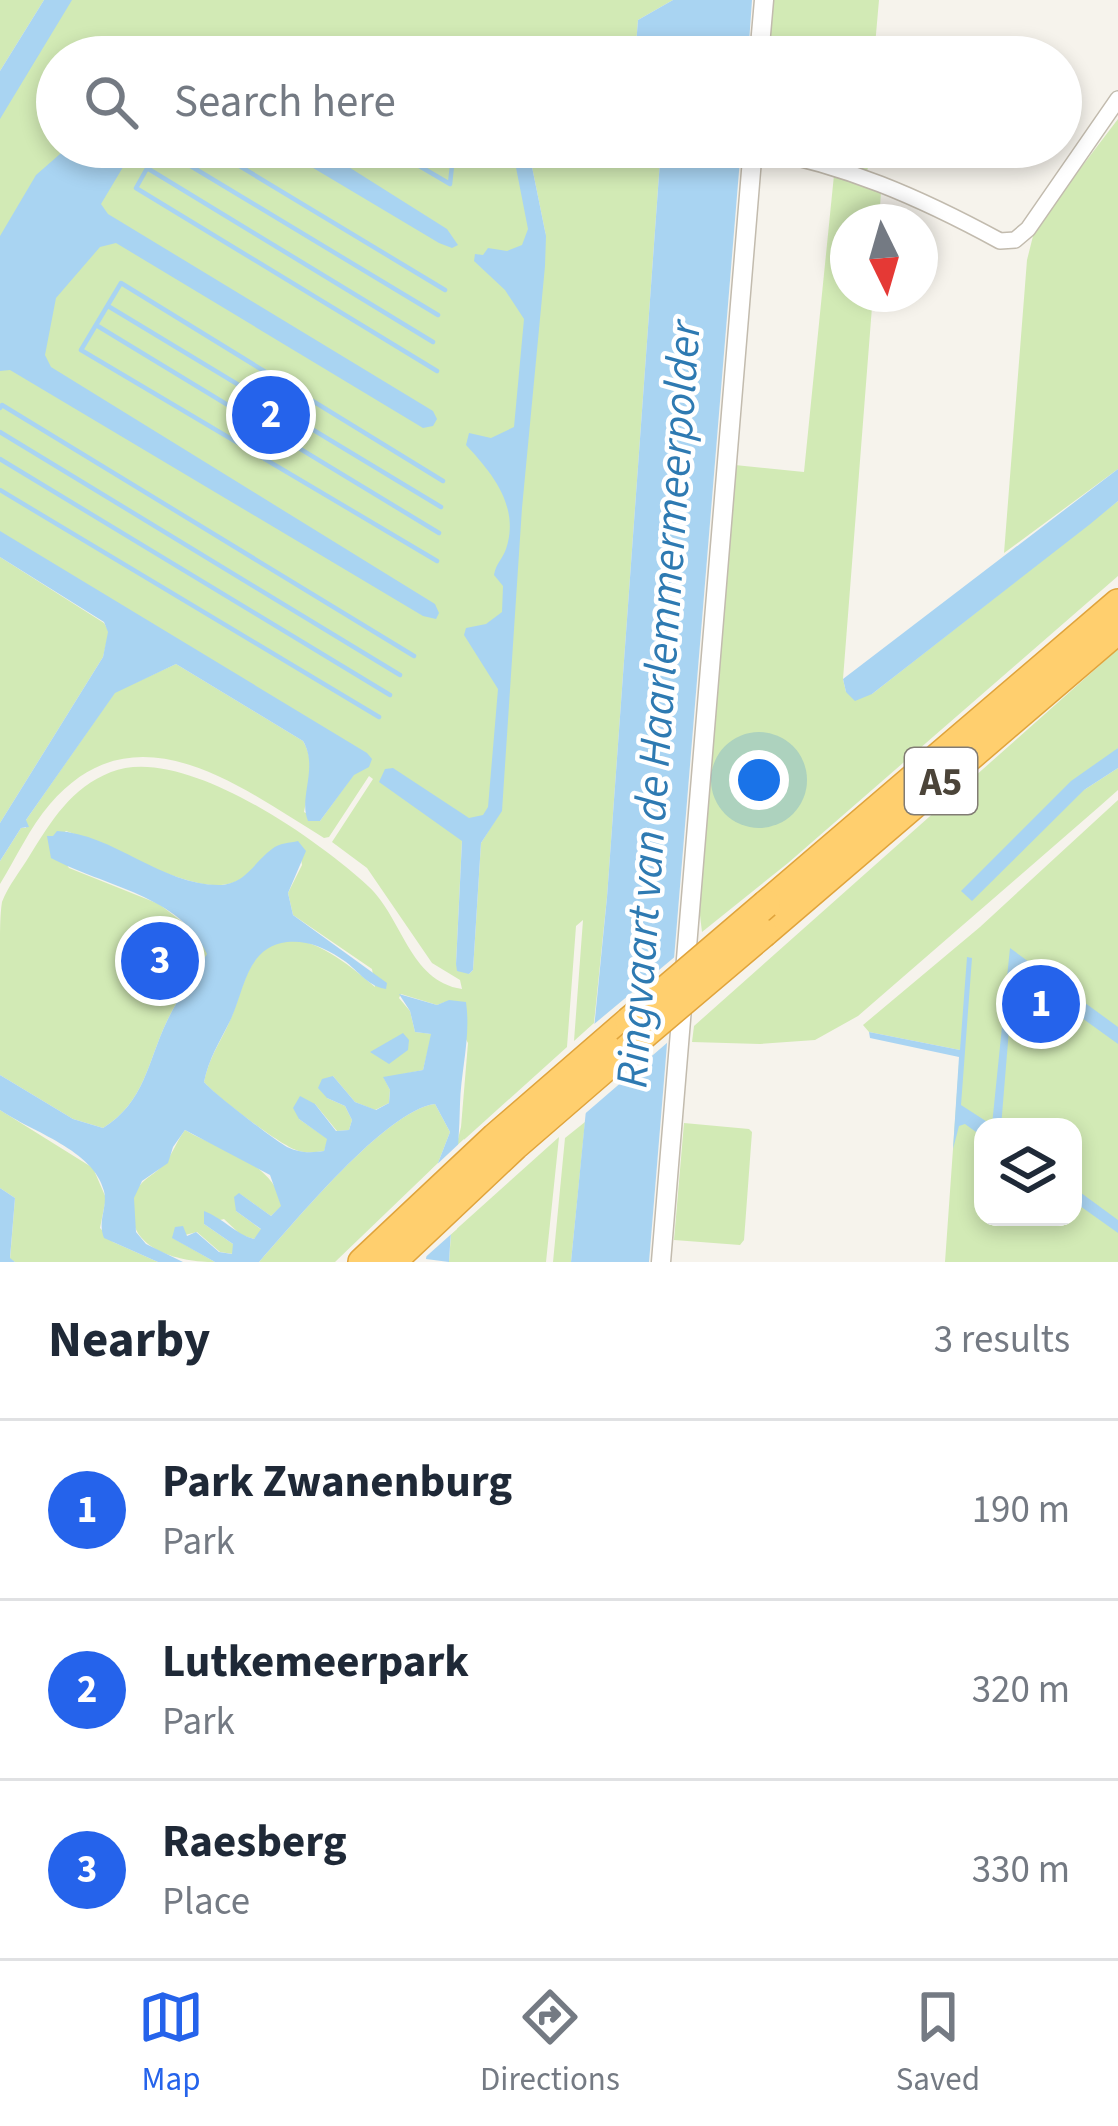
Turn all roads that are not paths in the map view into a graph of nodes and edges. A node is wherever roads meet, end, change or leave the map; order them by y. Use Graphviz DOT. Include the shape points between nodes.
graph roads {
  1 [pos="764,0"];
  2 [pos="761,36"];
  3 [pos="1118,99"];
  4 [pos="1082,151"];
  5 [pos="751,168"];
  6 [pos="835,168"];
  7 [pos="1070,168"];
  8 [pos="1118,604"];
  9 [pos="1118,629"];
  10 [pos="627,1035"];
  11 [pos="362,1262"];
  12 [pos="392,1262"];
  13 [pos="661,1262"];
  1 -- 2 [label="street"];
  3 -- 4 [label="street"];
  5 -- 13 [label="street"];
  6 -- 7 [label="street" via="1000,241 1028,229"];
  8 -- 10 [label="highway, A5, bridge" via="766,904"];
  9 -- 10 [label="highway, A5, bridge" via="764,933"];
  10 -- 11 [label="highway, A5" via="478,1153"];
  10 -- 12 [label="highway, A5"];
}
